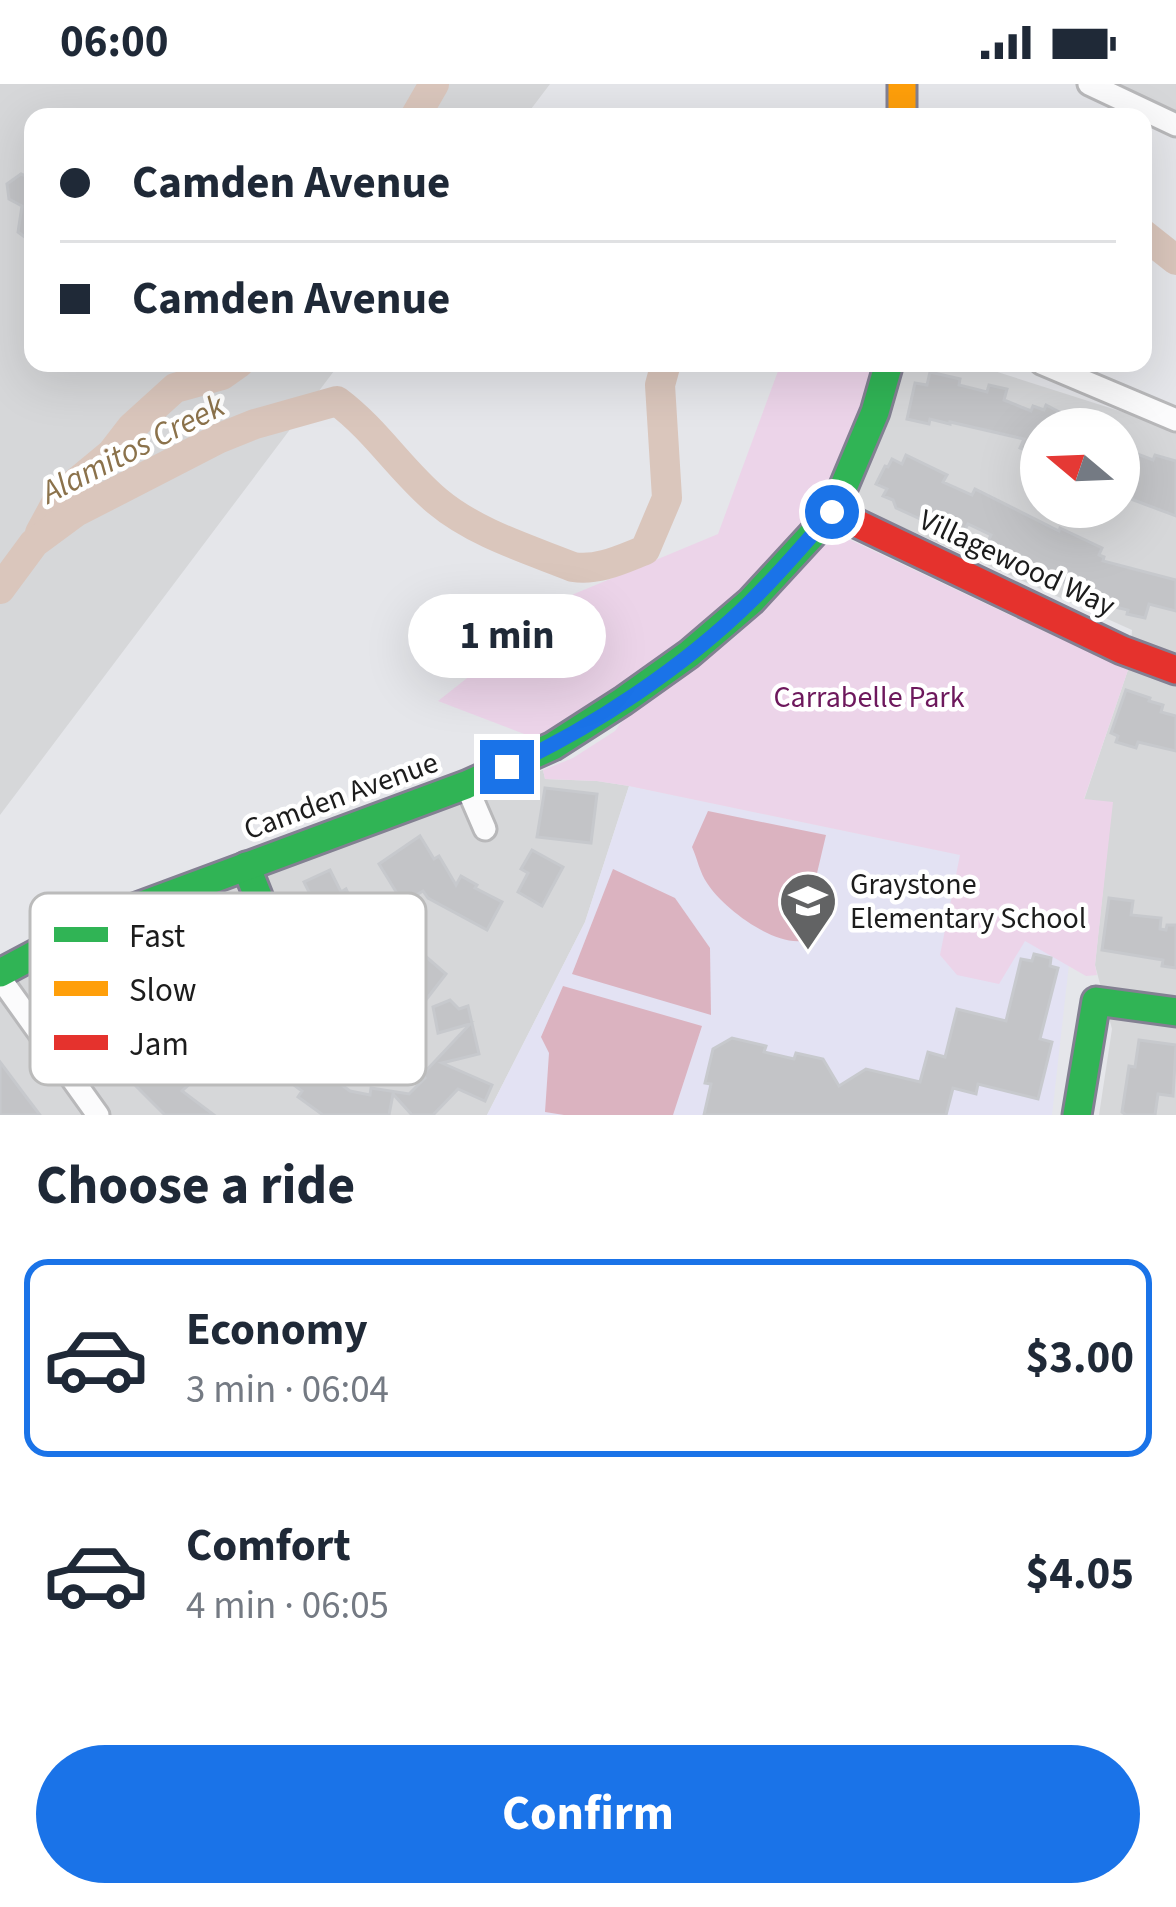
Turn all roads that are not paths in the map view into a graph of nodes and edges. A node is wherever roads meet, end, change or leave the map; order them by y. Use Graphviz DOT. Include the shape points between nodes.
graph roads {
  1 [pos="1089,84"];
  2 [pos="1140,108"];
  3 [pos="886,372"];
  4 [pos="1062,372"];
  5 [pos="1176,420"];
  6 [pos="832,512"];
  7 [pos="1176,670"];
  8 [pos="466,785"];
  9 [pos="485,829"];
  10 [pos="246,866"];
  11 [pos="174,893"];
  12 [pos="257,893"];
  13 [pos="30,958"];
  14 [pos="0,975"];
  15 [pos="1176,1012"];
  16 [pos="30,1018"];
  17 [pos="77,1085"];
  18 [pos="98,1115"];
  19 [pos="1077,1115"];
  1 -- 2 [label="street"];
  3 -- 6 [label="street, Camden Avenue"];
  4 -- 5 [label="street"];
  6 -- 7 [label="street, Villagewood Way"];
  6 -- 8 [label="street, Camden Avenue" via="751,601 689,654 553,746"];
  8 -- 9 [label="street"];
  8 -- 10 [label="street, Camden Avenue"];
  10 -- 11 [label="street, Camden Avenue"];
  10 -- 12 [label="street"];
  13 -- 14 [label="street, Camden Avenue"];
  14 -- 16 [label="street"];
  15 -- 19 [label="street" via="1096,1001"];
  17 -- 18 [label="street"];
}
